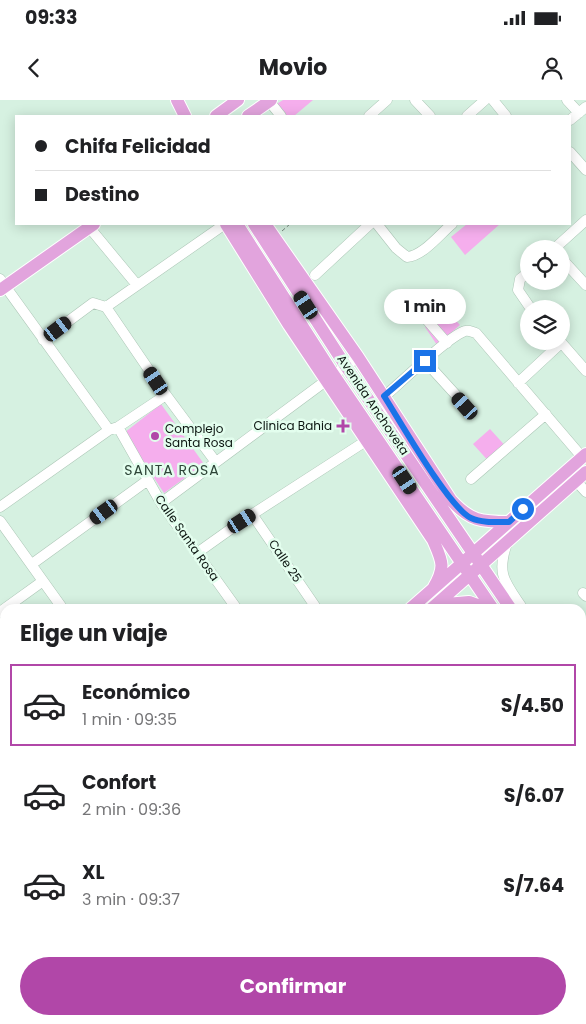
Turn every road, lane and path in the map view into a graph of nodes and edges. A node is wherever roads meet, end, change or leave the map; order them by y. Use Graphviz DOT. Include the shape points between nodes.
graph roads {
  1 [pos="176,100"];
  2 [pos="238,100"];
  3 [pos="387,100"];
  4 [pos="415,100"];
  5 [pos="485,100"];
  6 [pos="493,100"];
  7 [pos="567,100"];
  8 [pos="270,101"];
  9 [pos="582,110"];
  10 [pos="184,115"];
  11 [pos="217,115"];
  12 [pos="249,115"];
  13 [pos="281,115"];
  14 [pos="370,115"];
  15 [pos="429,115"];
  16 [pos="467,115"];
  17 [pos="505,115"];
  18 [pos="571,119"];
  19 [pos="571,153"];
  20 [pos="586,170"];
  21 [pos="586,220"];
  22 [pos="92,225"];
  23 [pos="225,225"];
  24 [pos="227,225"];
  25 [pos="239,225"];
  26 [pos="255,225"];
  27 [pos="266,225"];
  28 [pos="369,225"];
  29 [pos="378,225"];
  30 [pos="451,225"];
  31 [pos="564,240"];
  32 [pos="570,268"];
  33 [pos="315,275"];
  34 [pos="520,279"];
  35 [pos="2,285"];
  36 [pos="137,285"];
  37 [pos="586,285"];
  38 [pos="525,300"];
  39 [pos="412,303"];
  40 [pos="106,307"];
  41 [pos="43,340"];
  42 [pos="447,343"];
  43 [pos="552,350"];
  44 [pos="567,350"];
  45 [pos="358,357"];
  46 [pos="425,361"];
  47 [pos="346,365"];
  48 [pos="586,372"];
  49 [pos="330,376"];
  50 [pos="518,383"];
  51 [pos="166,395"];
  52 [pos="384,396"];
  53 [pos="465,406"];
  54 [pos="546,414"];
  55 [pos="114,428"];
  56 [pos="370,438"];
  57 [pos="584,455"];
  58 [pos="215,462"];
  59 [pos="581,476"];
  60 [pos="471,479"];
  61 [pos="148,480"];
  62 [pos="586,492"];
  63 [pos="161,503"];
  64 [pos="0,507"];
  65 [pos="252,514"];
  66 [pos="0,521"];
  67 [pos="509,522"];
  68 [pos="507,542"];
  69 [pos="197,553"];
  70 [pos="473,554"];
  71 [pos="32,564"];
  72 [pos="462,564"];
  73 [pos="481,566"];
  74 [pos="470,576"];
  75 [pos="43,580"];
  76 [pos="434,587"];
  77 [pos="11,604"];
  78 [pos="60,604"];
  79 [pos="233,604"];
  80 [pos="314,604"];
  81 [pos="415,604"];
  82 [pos="437,604"];
  83 [pos="455,604"];
  84 [pos="474,604"];
  85 [pos="490,604"];
  86 [pos="507,604"];
  87 [pos="520,604"];
  1 -- 10 [label="main road"];
  2 -- 11 [label="main road"];
  3 -- 14 [label="street"];
  4 -- 15 [label="street"];
  5 -- 16 [label="street"];
  6 -- 17 [label="street"];
  7 -- 9 [label="street"];
  8 -- 12 [label="main road"];
  8 -- 13 [label="street"];
  9 -- 18 [label="street"];
  19 -- 20 [label="street"];
  21 -- 31 [label="street"];
  22 -- 35 [label="main road"];
  22 -- 36 [label="street"];
  23 -- 36 [label="street"];
  24 -- 49 [label="main road"];
  25 -- 49 [label="main road, Avenida Anchoveta"];
  26 -- 47 [label="main road, Avenida Anchoveta"];
  27 -- 45 [label="main road"];
  28 -- 33 [label="street"];
  29 -- 30 [label="street" via="407,257 420,252"];
  32 -- 37 [label="street"];
  34 -- 38 [label="street" via="518,290"];
  35 -- 41 [label="street, Calle Santa Rosa"];
  36 -- 40 [label="street"];
  39 -- 42 [label="street"];
  40 -- 41 [label="street" via="93,303"];
  40 -- 51 [label="street"];
  41 -- 55 [label="street, Calle Santa Rosa"];
  42 -- 46 [label="street"];
  42 -- 50 [label="street" via="463,332 476,333"];
  43 -- 50 [label="street"];
  44 -- 48 [label="street"];
  45 -- 47 [label="street"];
  45 -- 52 [label="main road"];
  46 -- 52 [label="street"];
  46 -- 53 [label="street"];
  47 -- 49 [label="street"];
  47 -- 70 [label="main road, Avenida Anchoveta"];
  49 -- 56 [label="main road"];
  49 -- 58 [label="street"];
  50 -- 54 [label="street"];
  51 -- 55 [label="street"];
  51 -- 58 [label="street"];
  52 -- 67 [label="main road" via="462,512 482,521"];
  54 -- 57 [label="street"];
  54 -- 60 [label="street"];
  55 -- 61 [label="street, Calle Santa Rosa"];
  55 -- 64 [label="street"];
  56 -- 65 [label="street"];
  56 -- 72 [label="main road, Avenida Anchoveta"];
  56 -- 76 [label="main road" via="434,540 442,562 442,574"];
  57 -- 67 [label="main road"];
  58 -- 63 [label="street"];
  59 -- 62 [label="street"];
  59 -- 68 [label="main road"];
  61 -- 63 [label="street, Calle Santa Rosa"];
  61 -- 71 [label="street"];
  63 -- 69 [label="street, Calle Santa Rosa"];
  65 -- 69 [label="street"];
  65 -- 80 [label="street, Calle 25"];
  66 -- 71 [label="street"];
  67 -- 70 [label="main road"];
  68 -- 73 [label="main road"];
  68 -- 87 [label="street" via="500,565 502,579"];
  69 -- 79 [label="street, Calle Santa Rosa"];
  70 -- 72 [label="main road"];
  70 -- 73 [label="main road, Avenida Anchoveta"];
  71 -- 75 [label="street"];
  72 -- 74 [label="main road, Avenida Anchoveta"];
  72 -- 76 [label="main road"];
  73 -- 74 [label="main road"];
  73 -- 86 [label="main road, Avenida Anchoveta"];
  74 -- 82 [label="main road"];
  74 -- 85 [label="main road, Avenida Anchoveta"];
  75 -- 77 [label="street"];
  75 -- 78 [label="street"];
  76 -- 81 [label="main road"];
  83 -- 84 [label="main road"];
}
